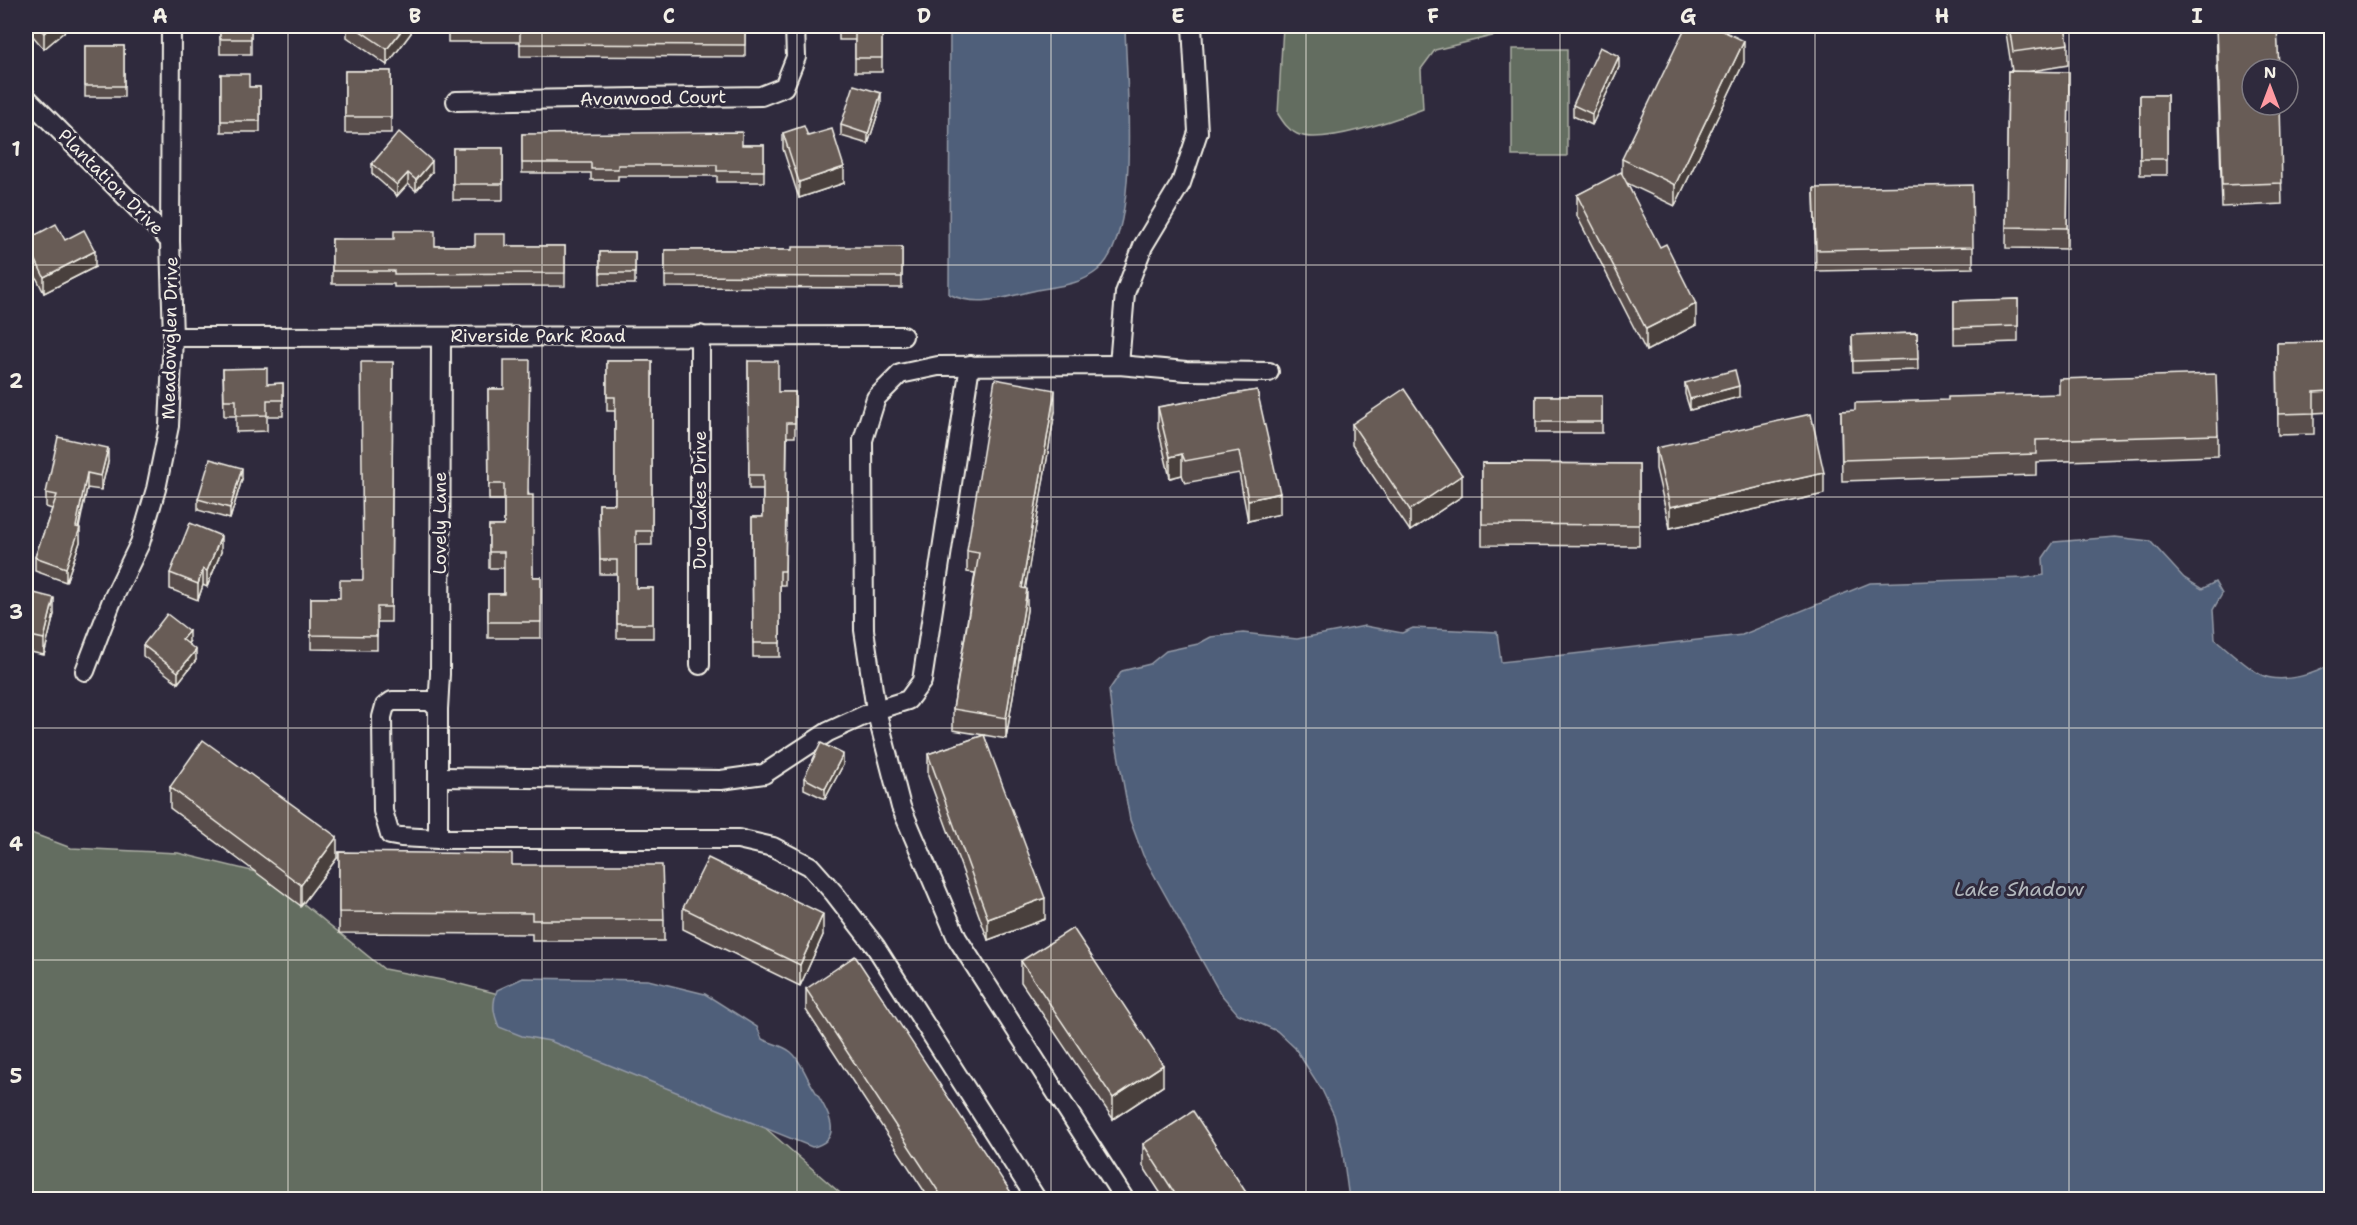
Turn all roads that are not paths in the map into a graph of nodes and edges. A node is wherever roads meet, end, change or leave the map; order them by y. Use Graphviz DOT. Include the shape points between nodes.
graph roads {
  1 [pos="171,26"];
  2 [pos="795,26"];
  3 [pos="1192,26"];
  4 [pos="26,97"];
  5 [pos="456,101"];
  6 [pos="170,241"];
  7 [pos="700,335"];
  8 [pos="903,336"];
  9 [pos="173,337"];
  10 [pos="441,337"];
  11 [pos="970,365"];
  12 [pos="1119,365"];
  13 [pos="1269,372"];
  14 [pos="700,665"];
  15 [pos="85,671"];
  16 [pos="438,709"];
  17 [pos="876,710"];
  18 [pos="439,777"];
  19 [pos="438,839"];
  20 [pos="1037,1200"];
  21 [pos="1125,1200"];
  1 -- 6 [label="street, Meadowglen Drive"];
  2 -- 5 [label="street, Avonwood Court" via="796,57 784,87 761,96"];
  3 -- 12 [label="street" via="1198,132 1181,183 1143,246 1125,293"];
  4 -- 6 [label="street, Plantation Drive"];
  6 -- 9 [label="street, Meadowglen Drive"];
  7 -- 8 [label="street, Riverside Park Road"];
  7 -- 10 [label="street, Riverside Park Road"];
  7 -- 14 [label="street, Duo Lakes Drive"];
  9 -- 10 [label="street, Riverside Park Road"];
  9 -- 15 [label="street, Meadowglen Drive" via="169,426 156,489 140,543"];
  10 -- 16 [label="street, Lovely Lane"];
  11 -- 12 [label="street"];
  11 -- 17 [label="street" via="922,681 908,699"];
  11 -- 17 [label="street" via="938,366 900,374 876,398 863,440 864,630"];
  12 -- 13 [label="street"];
  16 -- 18 [label="street, Lovely Lane"];
  16 -- 19 [label="street" via="430,701 392,701 385,706 382,717 386,828 390,835"];
  17 -- 18 [label="street" via="828,732 764,774 721,780"];
  17 -- 21 [label="street" via="901,807 957,938"];
  18 -- 19 [label="street, Lovely Lane"];
  19 -- 20 [label="street" via="738,839 773,847 810,866 875,946"];
}
